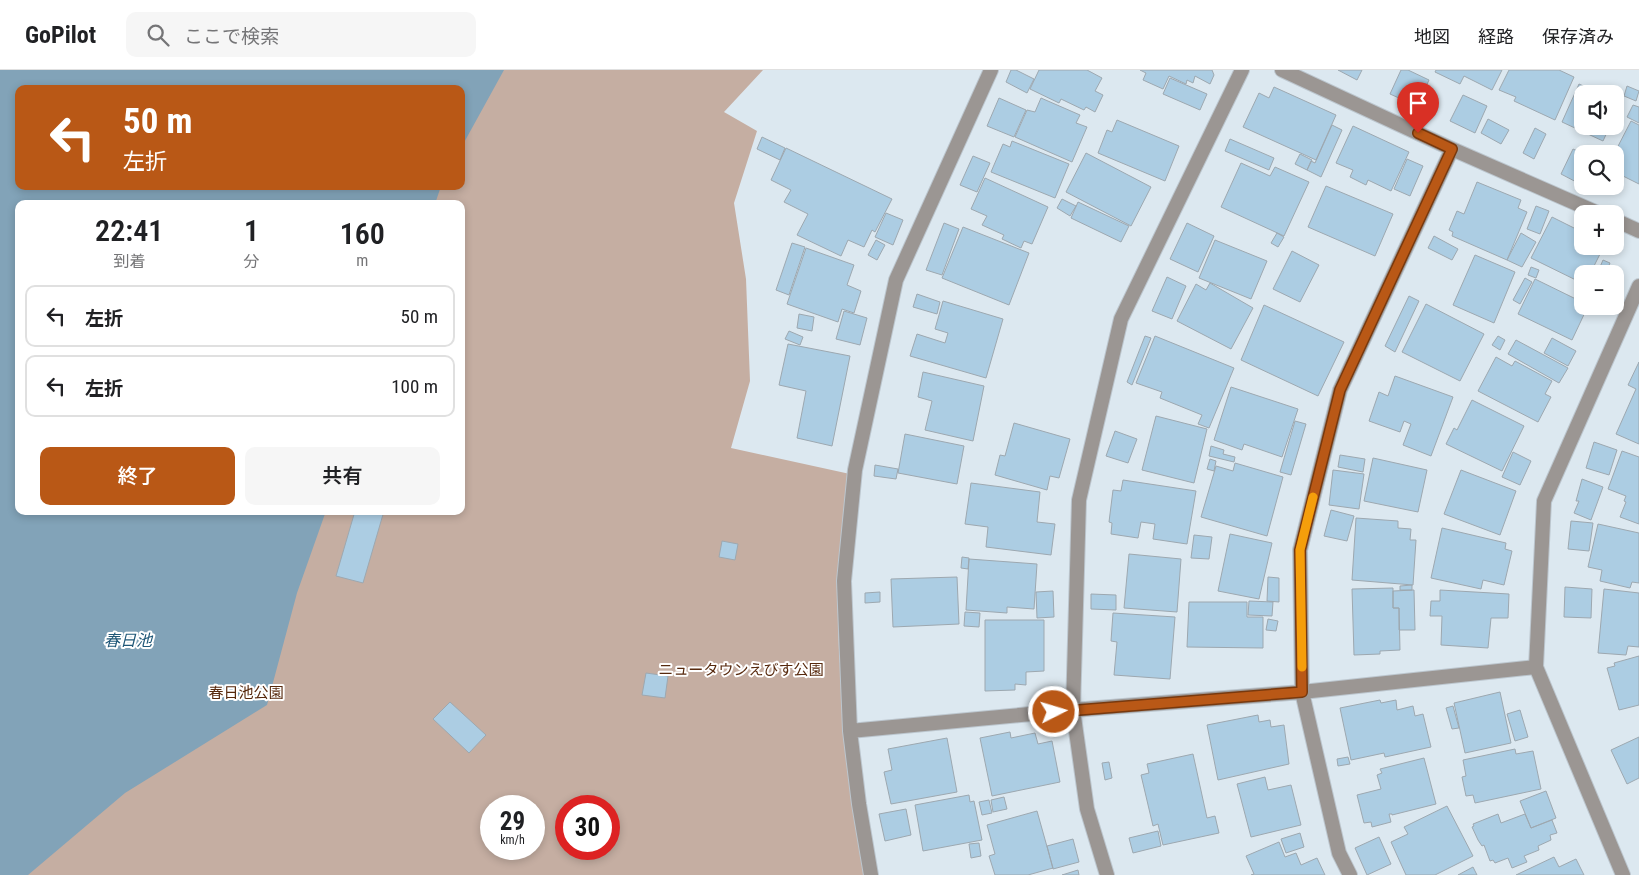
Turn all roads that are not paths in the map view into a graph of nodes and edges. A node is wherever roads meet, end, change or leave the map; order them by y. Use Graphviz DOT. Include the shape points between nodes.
graph roads {
  1 [pos="991,70"];
  2 [pos="1242,70"];
  3 [pos="1282,70"];
  4 [pos="1452,149"];
  5 [pos="1580,205"];
  6 [pos="1624,224"];
  7 [pos="1639,231"];
  8 [pos="1639,286"];
  9 [pos="1536,667"];
  10 [pos="1302,692"];
  11 [pos="1073,710"];
  12 [pos="850,731"];
  13 [pos="871,875"];
  14 [pos="1107,875"];
  15 [pos="1350,875"];
  16 [pos="1623,875"];
  1 -- 12 [label="street" via="896,280 857,460 844,581"];
  2 -- 11 [label="street" via="1121,319 1079,500"];
  3 -- 4 [label="street"];
  4 -- 5 [label="street"];
  4 -- 10 [label="street" via="1340,390 1300,550"];
  6 -- 7 [label="street"];
  8 -- 9 [label="street" via="1544,501"];
  9 -- 10 [label="street"];
  9 -- 16 [label="street"];
  10 -- 11 [label="street"];
  10 -- 15 [label="street" via="1339,852"];
  11 -- 12 [label="street"];
  11 -- 14 [label="street" via="1087,809"];
  12 -- 13 [label="street"];
}
